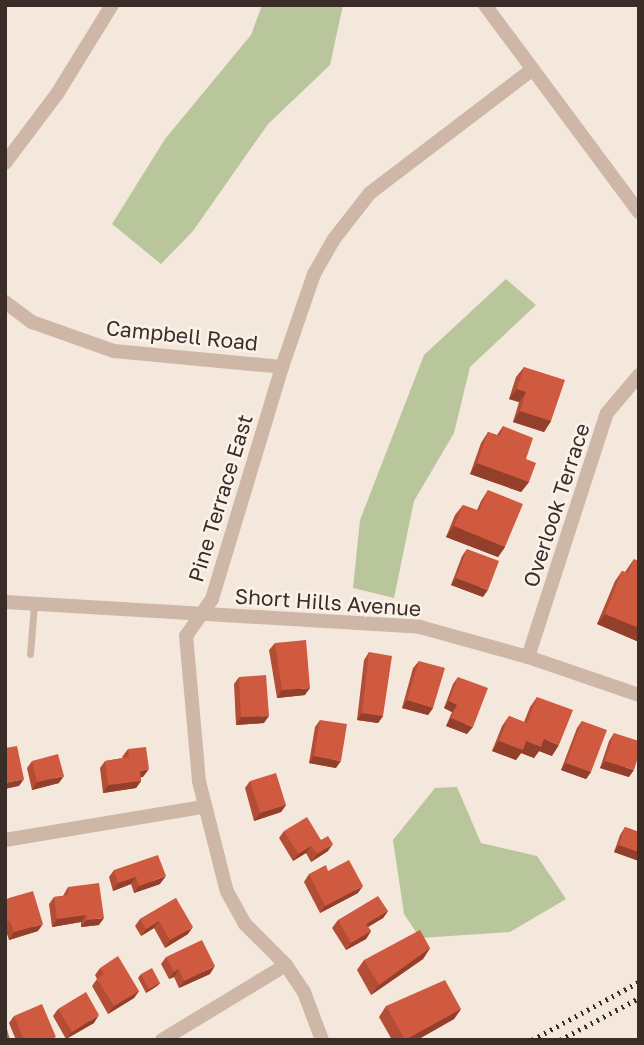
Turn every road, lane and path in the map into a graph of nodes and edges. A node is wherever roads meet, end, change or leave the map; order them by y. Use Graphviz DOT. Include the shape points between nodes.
graph roads {
  1 [pos="112,5"];
  2 [pos="485,5"];
  3 [pos="530,71"];
  4 [pos="5,163"];
  5 [pos="639,212"];
  6 [pos="5,302"];
  7 [pos="282,367"];
  8 [pos="639,375"];
  9 [pos="5,602"];
  10 [pos="34,604"];
  11 [pos="200,615"];
  12 [pos="30,654"];
  13 [pos="528,657"];
  14 [pos="639,695"];
  15 [pos="203,807"];
  16 [pos="5,840"];
  17 [pos="286,965"];
  18 [pos="162,1040"];
  19 [pos="322,1040"];
  1 -- 4 [label="street" via="57,94"];
  2 -- 3 [label="street"];
  3 -- 5 [label="street"];
  3 -- 7 [label="street, Pine Terrace East" via="370,193 314,274"];
  6 -- 7 [label="street, Campbell Road" via="32,322 114,351"];
  7 -- 11 [label="street, Pine Terrace East" via="212,599"];
  8 -- 13 [label="street, Overlook Terrace" via="607,414"];
  9 -- 10 [label="street, Short Hills Avenue"];
  10 -- 11 [label="street, Short Hills Avenue"];
  10 -- 12 [label="lane"];
  11 -- 13 [label="street, Short Hills Avenue" via="420,627"];
  11 -- 15 [label="street, Pine Terrace East" via="186,636"];
  13 -- 14 [label="street, Short Hills Avenue"];
  15 -- 16 [label="street"];
  15 -- 17 [label="street, Pine Terrace East" via="227,892 245,924"];
  17 -- 18 [label="street"];
  17 -- 19 [label="street, Pine Terrace East" via="304,992"];
}
